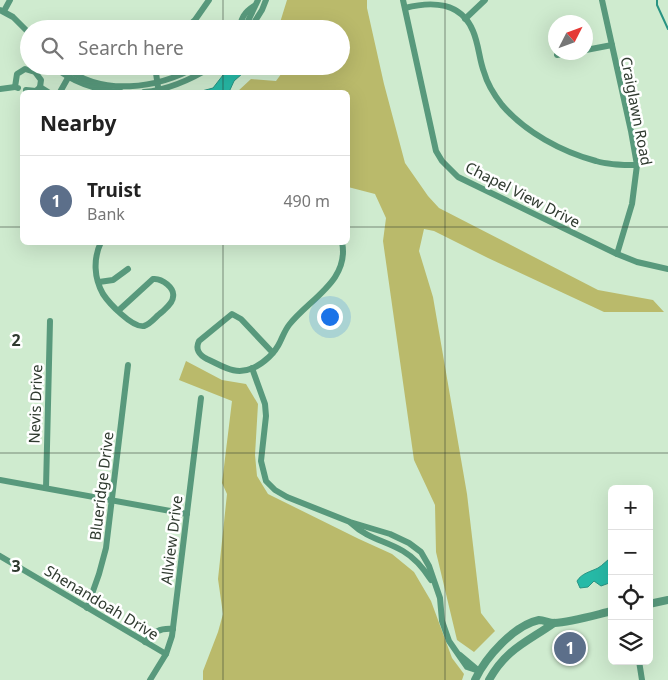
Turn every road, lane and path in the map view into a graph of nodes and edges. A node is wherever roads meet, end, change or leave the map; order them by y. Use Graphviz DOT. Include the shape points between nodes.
graph roads {
  1 [pos="10,0"];
  2 [pos="209,0"];
  3 [pos="266,0"];
  4 [pos="403,0"];
  5 [pos="485,0"];
  6 [pos="602,0"];
  7 [pos="256,3"];
  8 [pos="405,8"];
  9 [pos="262,10"];
  10 [pos="2,11"];
  11 [pos="465,19"];
  12 [pos="194,20"];
  13 [pos="241,20"];
  14 [pos="256,20"];
  15 [pos="20,23"];
  16 [pos="612,46"];
  17 [pos="593,49"];
  18 [pos="20,72"];
  19 [pos="39,75"];
  20 [pos="69,75"];
  21 [pos="157,75"];
  22 [pos="180,75"];
  23 [pos="199,75"];
  24 [pos="158,83"];
  25 [pos="40,87"];
  26 [pos="0,89"];
  27 [pos="37,90"];
  28 [pos="45,90"];
  29 [pos="61,90"];
  30 [pos="102,90"];
  31 [pos="160,90"];
  32 [pos="165,90"];
  33 [pos="637,165"];
  34 [pos="100,245"];
  35 [pos="342,245"];
  36 [pos="616,254"];
  37 [pos="128,269"];
  38 [pos="668,269"];
  39 [pos="99,282"];
  40 [pos="118,311"];
  41 [pos="50,321"];
  42 [pos="272,353"];
  43 [pos="128,366"];
  44 [pos="252,368"];
  45 [pos="201,398"];
  46 [pos="0,480"];
  47 [pos="46,488"];
  48 [pos="113,501"];
  49 [pos="187,514"];
  50 [pos="350,522"];
  51 [pos="407,547"];
  52 [pos="0,556"];
  53 [pos="437,590"];
  54 [pos="668,600"];
  55 [pos="653,603"];
  56 [pos="87,608"];
  57 [pos="608,612"];
  58 [pos="554,623"];
  59 [pos="173,628"];
  60 [pos="145,642"];
  61 [pos="166,654"];
  62 [pos="640,665"];
  63 [pos="479,671"];
  64 [pos="150,680"];
  65 [pos="475,680"];
  66 [pos="489,680"];
  67 [pos="642,680"];
  1 -- 10 [label="street"];
  2 -- 12 [label="street"];
  3 -- 9 [label="street"];
  4 -- 8 [label="street, Chapel View Drive"];
  5 -- 11 [label="street"];
  6 -- 16 [label="street, Craiglawn Road"];
  7 -- 9 [label="street"];
  7 -- 13 [label="street"];
  8 -- 11 [label="street" via="442,4"];
  8 -- 36 [label="street, Chapel View Drive" via="434,145 442,161 458,178"];
  9 -- 14 [label="street"];
  10 -- 15 [label="street"];
  11 -- 33 [label="street" via="474,32 489,84 503,105 523,125 537,135 595,161"];
  16 -- 17 [label="street"];
  16 -- 33 [label="street, Craiglawn Road"];
  18 -- 26 [label="street" via="16,88"];
  19 -- 25 [label="street"];
  20 -- 24 [label="street" via="121,87"];
  20 -- 29 [label="street"];
  20 -- 30 [label="street"];
  21 -- 24 [label="street"];
  22 -- 24 [label="street"];
  23 -- 32 [label="street"];
  24 -- 31 [label="street"];
  25 -- 27 [label="street"];
  25 -- 28 [label="street"];
  33 -- 36 [label="street, Craiglawn Road" via="632,204"];
  34 -- 39 [label="street" via="94,267"];
  35 -- 42 [label="street" via="343,260 335,279 289,325"];
  36 -- 38 [label="street, Chapel View Drive"];
  37 -- 39 [label="street" via="113,280"];
  39 -- 40 [label="street" via="102,292"];
  40 -- 40 [label="street" via="138,326 143,326 173,300 172,290 161,280 153,279"];
  41 -- 47 [label="street, Nevis Drive"];
  42 -- 44 [label="street"];
  42 -- 44 [label="street" via="241,319 232,314 199,341 197,350 203,357 235,372"];
  43 -- 48 [label="street, Blueridge Drive"];
  44 -- 50 [label="street" via="265,404 261,461 266,480 287,497"];
  45 -- 49 [label="street, Allview Drive"];
  46 -- 47 [label="street"];
  47 -- 48 [label="street"];
  48 -- 49 [label="street"];
  48 -- 56 [label="street, Blueridge Drive" via="103,560"];
  49 -- 59 [label="street, Allview Drive"];
  50 -- 51 [label="street" via="390,534"];
  50 -- 51 [label="street" via="362,533"];
  51 -- 53 [label="street"];
  51 -- 53 [label="street" via="420,552"];
  52 -- 56 [label="street, Shenandoah Drive"];
  53 -- 63 [label="street" via="444,631 457,652"];
  54 -- 55 [label="street"];
  56 -- 60 [label="street, Shenandoah Drive"];
  57 -- 58 [label="street"];
  58 -- 63 [label="street" via="539,620 518,630 494,651"];
  58 -- 66 [label="street" via="514,649"];
  59 -- 60 [label="street" via="157,630"];
  59 -- 61 [label="street, Allview Drive"];
  60 -- 61 [label="street, Shenandoah Drive"];
  61 -- 64 [label="street, Allview Drive"];
  62 -- 67 [label="street"];
  63 -- 65 [label="street"];
}
